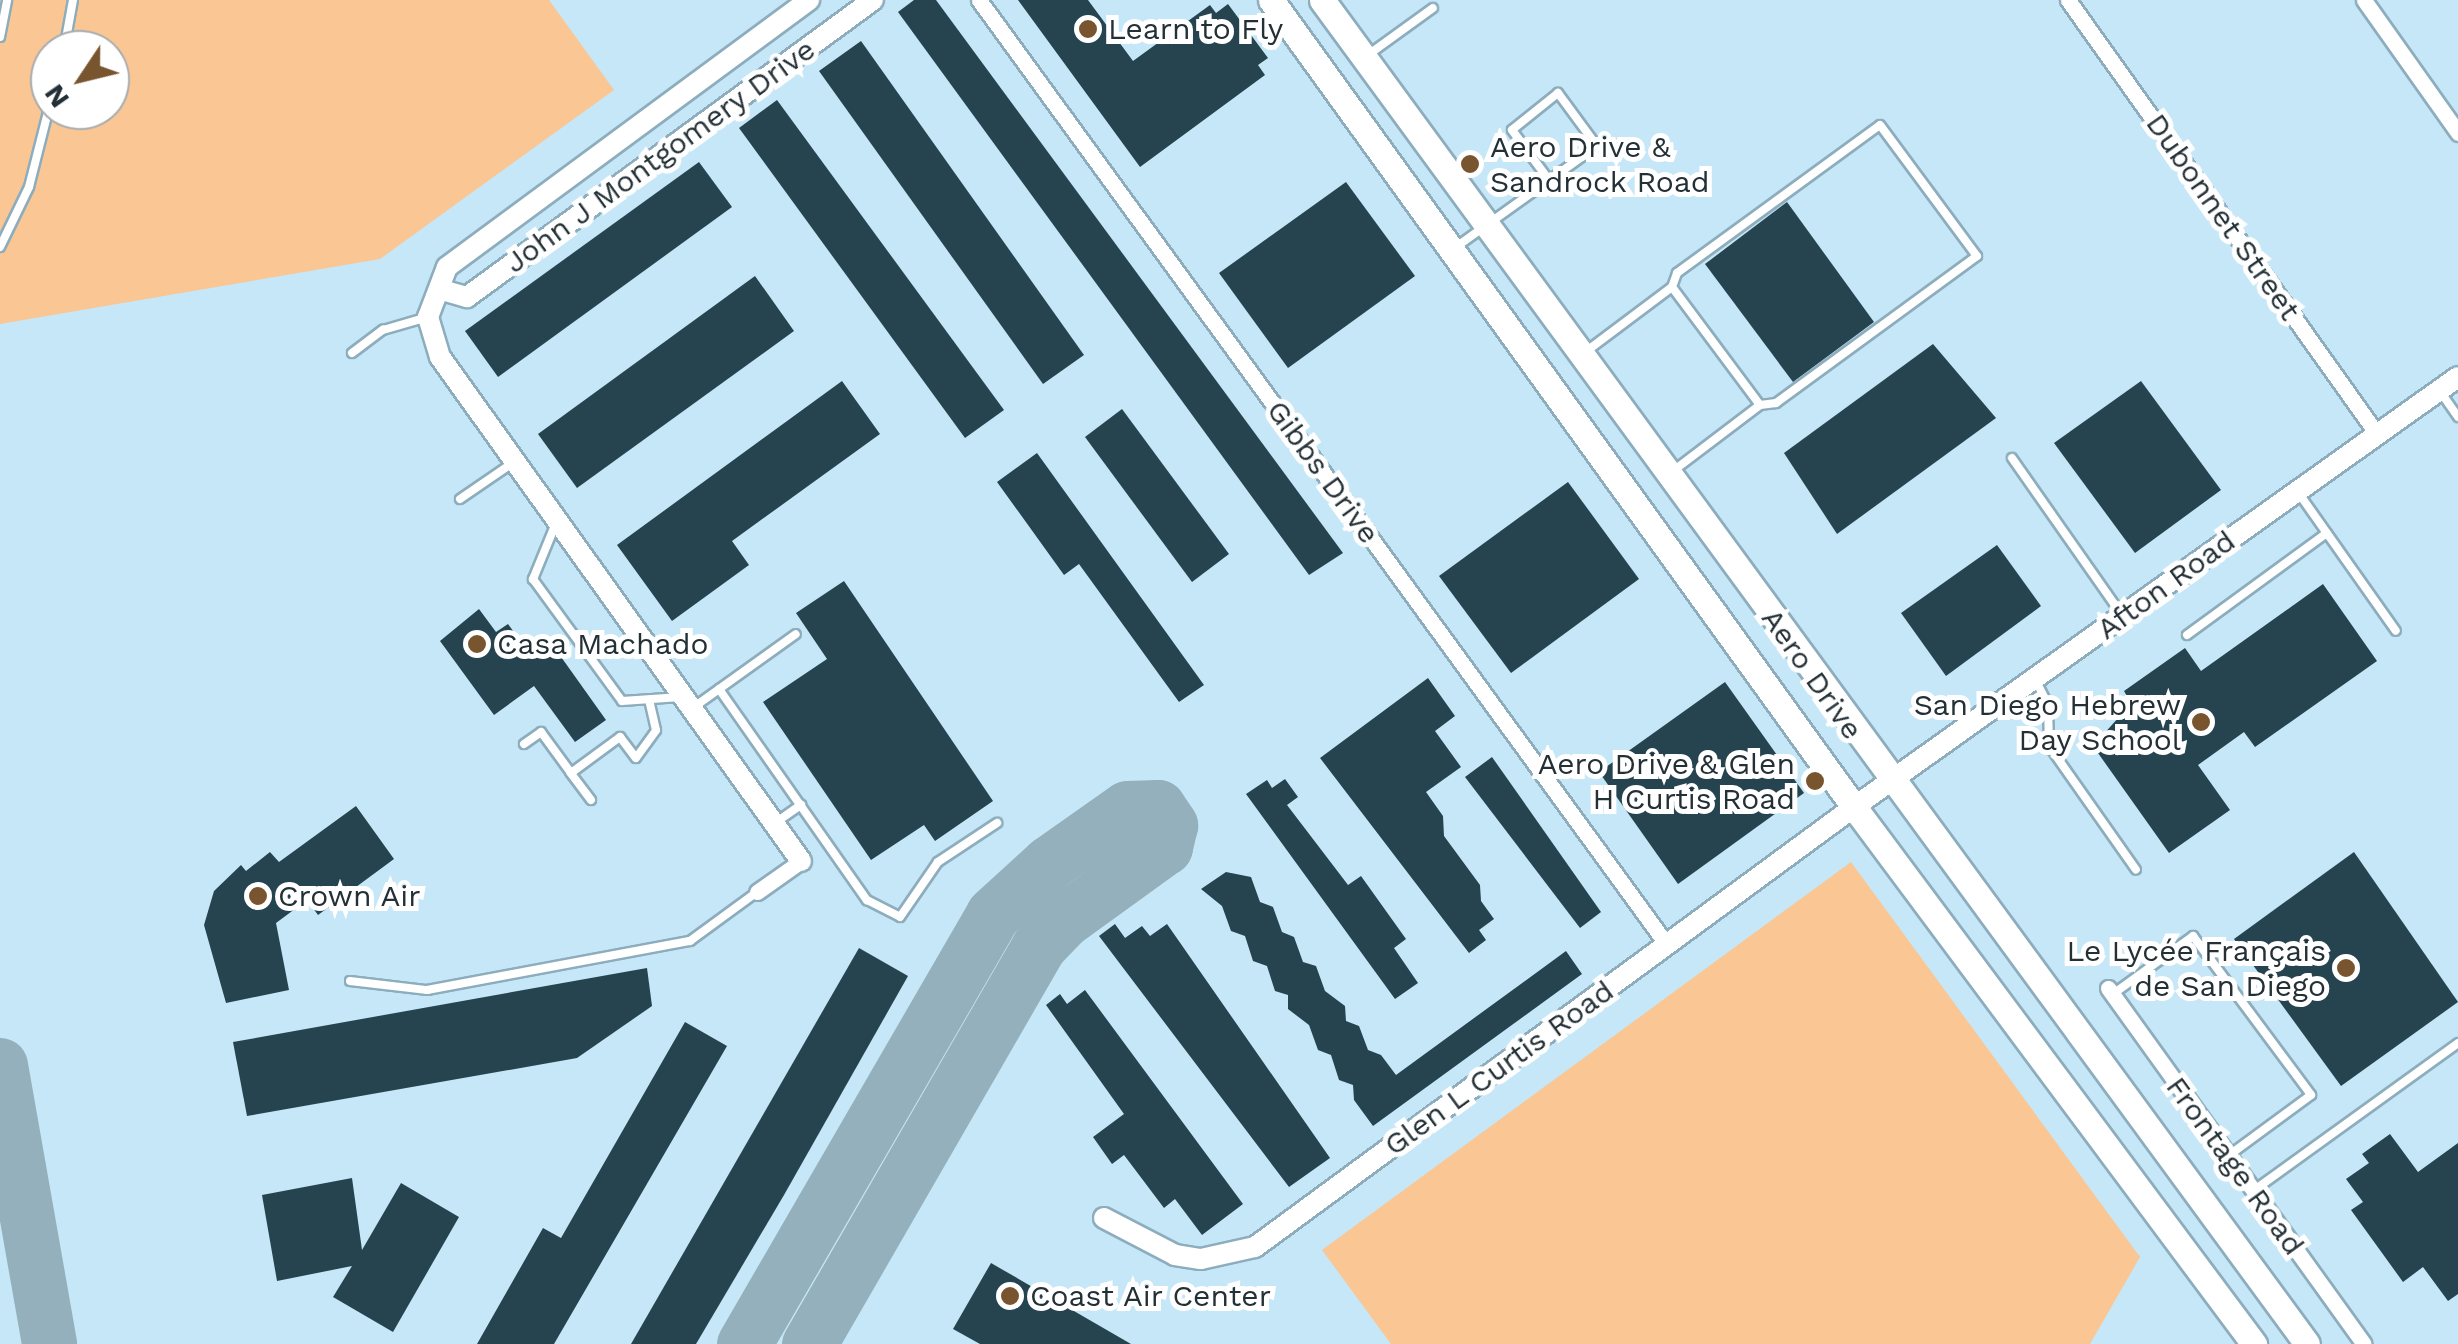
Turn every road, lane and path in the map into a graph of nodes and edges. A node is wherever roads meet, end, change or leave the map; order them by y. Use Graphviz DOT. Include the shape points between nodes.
graph roads {
  1 [pos="7,0"];
  2 [pos="73,0"];
  3 [pos="809,0"];
  4 [pos="873,0"];
  5 [pos="979,0"];
  6 [pos="1271,0"];
  7 [pos="1322,0"];
  8 [pos="2068,0"];
  9 [pos="2364,0"];
  10 [pos="1432,8"];
  11 [pos="68,30"];
  12 [pos="0,36"];
  13 [pos="1365,58"];
  14 [pos="43,130"];
  15 [pos="2458,132"];
  16 [pos="1549,180"];
  17 [pos="1487,224"];
  18 [pos="0,247"];
  19 [pos="1453,249"];
  20 [pos="1672,287"];
  21 [pos="442,290"];
  22 [pos="428,317"];
  23 [pos="352,353"];
  24 [pos="1582,354"];
  25 [pos="2458,377"];
  26 [pos="2439,390"];
  27 [pos="1760,405"];
  28 [pos="2458,417"];
  29 [pos="2378,434"];
  30 [pos="2012,458"];
  31 [pos="516,461"];
  32 [pos="1670,473"];
  33 [pos="2297,491"];
  34 [pos="460,499"];
  35 [pos="558,519"];
  36 [pos="2327,533"];
  37 [pos="2122,616"];
  38 [pos="2396,631"];
  39 [pos="796,634"];
  40 [pos="2187,636"];
  41 [pos="2034,678"];
  42 [pos="719,689"];
  43 [pos="649,700"];
  44 [pos="691,702"];
  45 [pos="524,744"];
  46 [pos="571,773"];
  47 [pos="1872,794"];
  48 [pos="591,800"];
  49 [pos="800,805"];
  50 [pos="997,823"];
  51 [pos="776,824"];
  52 [pos="802,860"];
  53 [pos="2136,870"];
  54 [pos="758,892"];
  55 [pos="1667,945"];
  56 [pos="350,981"];
  57 [pos="2110,991"];
  58 [pos="2458,1043"];
  59 [pos="2228,1156"];
  60 [pos="2253,1191"];
  61 [pos="1104,1218"];
  62 [pos="2254,1344"];
  63 [pos="2306,1344"];
  64 [pos="2364,1344"];
  1 -- 12 [label="lane"];
  2 -- 11 [label="lane"];
  3 -- 21 [label="street, John J Montgomery Drive" via="447,267"];
  4 -- 21 [label="street, John J Montgomery Drive" via="467,297"];
  5 -- 55 [label="street, Gibbs Drive"];
  6 -- 19 [label="main road, Aero Drive"];
  7 -- 13 [label="main road, Aero Drive"];
  8 -- 29 [label="street, Dubonnet Street"];
  9 -- 15 [label="street"];
  10 -- 13 [label="lane"];
  13 -- 17 [label="main road, Aero Drive"];
  14 -- 18 [label="lane" via="28,186"];
  16 -- 16 [label="lane" via="1597,146 1558,93 1512,130"];
  16 -- 17 [label="lane"];
  17 -- 19 [label="lane"];
  17 -- 24 [label="main road, Aero Drive"];
  19 -- 47 [label="main road, Aero Drive"];
  20 -- 24 [label="lane"];
  20 -- 27 [label="lane"];
  20 -- 27 [label="lane" via="1677,273 1880,125 1976,256 1776,404"];
  21 -- 22 [label="street, John J Montgomery Drive"];
  22 -- 23 [label="lane" via="383,330"];
  22 -- 31 [label="street" via="440,358"];
  24 -- 32 [label="main road, Aero Drive"];
  25 -- 26 [label="street, Afton Road"];
  26 -- 28 [label="lane"];
  26 -- 29 [label="street, Afton Road"];
  27 -- 32 [label="lane"];
  29 -- 33 [label="street, Afton Road"];
  30 -- 37 [label="lane"];
  31 -- 34 [label="lane"];
  31 -- 35 [label="street"];
  32 -- 47 [label="main road, Aero Drive"];
  33 -- 36 [label="lane"];
  33 -- 37 [label="street, Afton Road"];
  35 -- 43 [label="lane" via="533,579 622,702"];
  35 -- 44 [label="street"];
  36 -- 38 [label="lane"];
  36 -- 40 [label="lane"];
  37 -- 41 [label="street, Afton Road"];
  39 -- 42 [label="lane"];
  41 -- 47 [label="street, Afton Road"];
  41 -- 53 [label="lane" via="2048,706 2049,746"];
  42 -- 44 [label="lane"];
  42 -- 49 [label="lane"];
  43 -- 44 [label="lane"];
  43 -- 46 [label="lane" via="656,730 636,758 620,736"];
  44 -- 51 [label="street"];
  45 -- 46 [label="lane" via="541,732"];
  46 -- 48 [label="lane"];
  47 -- 55 [label="street, Glen L Curtis Road"];
  47 -- 62 [label="main road, Aero Drive"];
  47 -- 63 [label="main road, Aero Drive"];
  49 -- 50 [label="lane" via="868,900 900,918 938,862"];
  49 -- 51 [label="lane"];
  51 -- 52 [label="street"];
  52 -- 54 [label="street"];
  54 -- 56 [label="lane" via="690,941 427,990"];
  55 -- 61 [label="street, Glen L Curtis Road" via="1255,1247 1232,1256 1175,1255"];
  57 -- 59 [label="street, Frontage Road"];
  57 -- 59 [label="lane" via="2194,936 2311,1095"];
  58 -- 60 [label="lane"];
  59 -- 60 [label="street, Frontage Road"];
  60 -- 64 [label="street, Frontage Road"];
}
